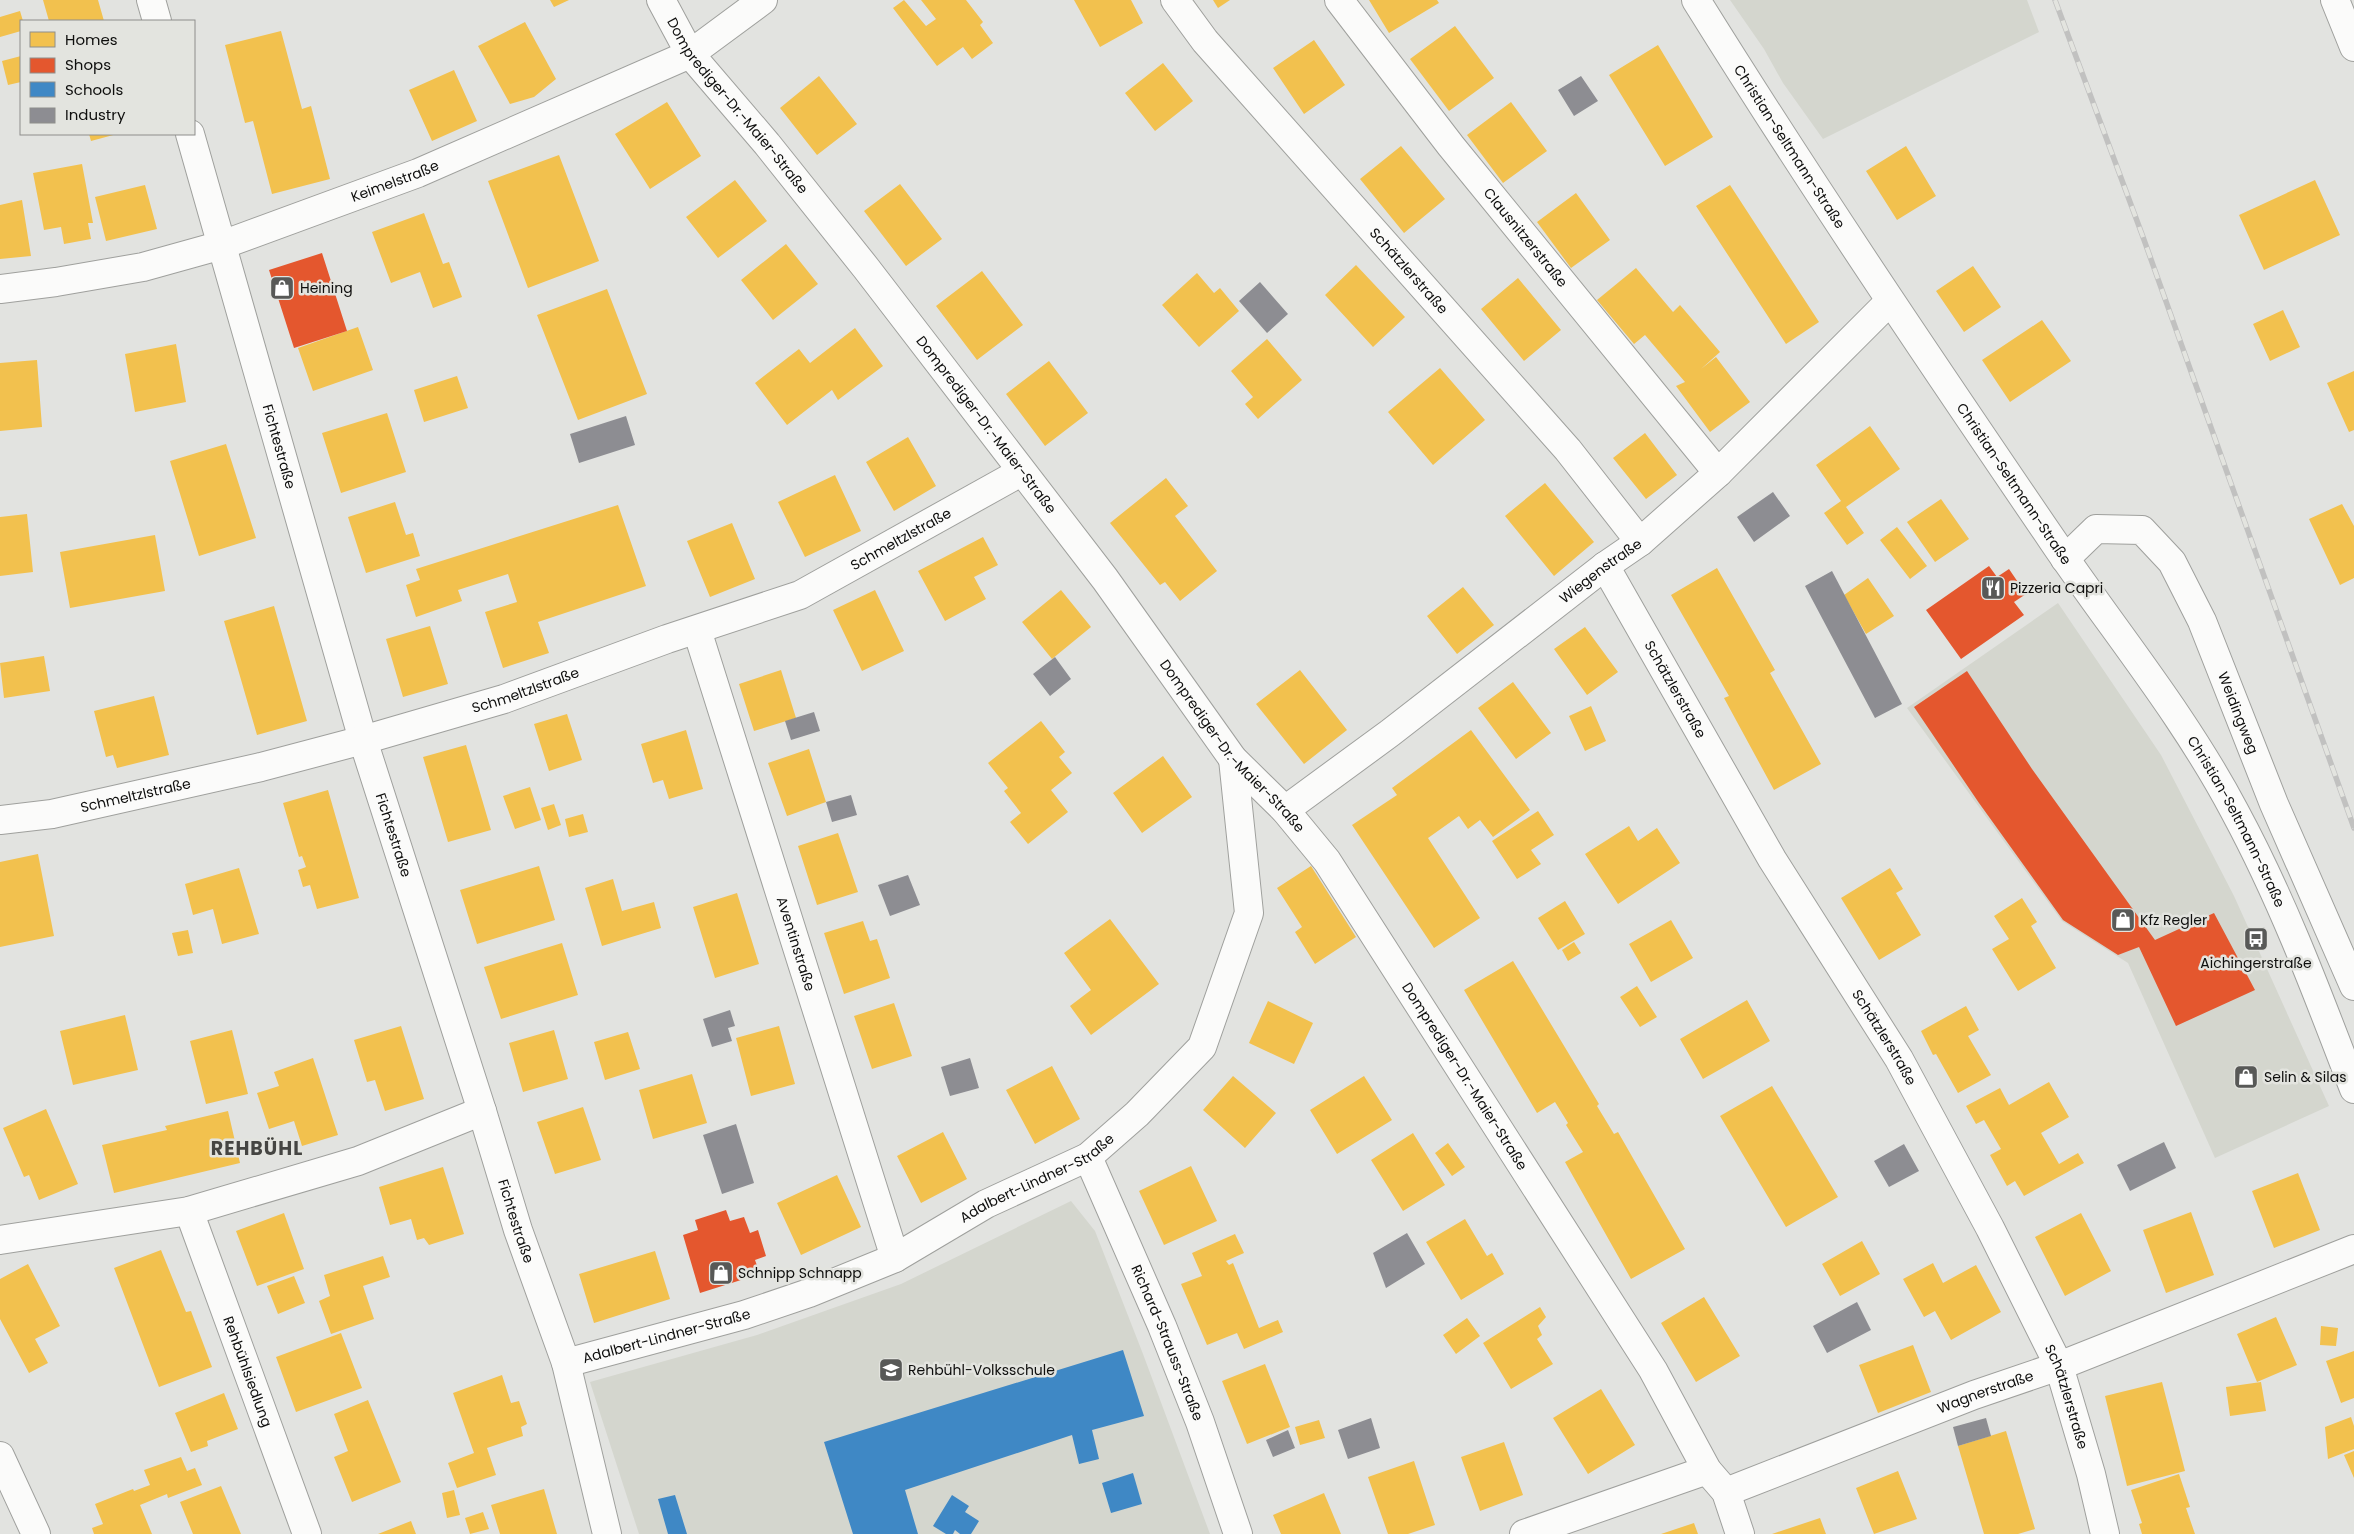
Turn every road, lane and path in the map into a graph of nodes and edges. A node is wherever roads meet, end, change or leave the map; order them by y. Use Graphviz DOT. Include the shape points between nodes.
graph roads {
  1 [pos="151,0"];
  2 [pos="661,0"];
  3 [pos="763,0"];
  4 [pos="1175,0"];
  5 [pos="1339,0"];
  6 [pos="1696,0"];
  7 [pos="2335,0"];
  8 [pos="157,20"];
  9 [pos="2354,46"];
  10 [pos="690,54"];
  11 [pos="190,135"];
  12 [pos="222,245"];
  13 [pos="0,289"];
  14 [pos="1890,301"];
  15 [pos="1020,472"];
  16 [pos="1718,473"];
  17 [pos="1640,542"];
  18 [pos="2065,559"];
  19 [pos="1605,566"];
  20 [pos="697,630"];
  21 [pos="363,740"];
  22 [pos="1233,759"];
  23 [pos="1285,810"];
  24 [pos="0,820"];
  25 [pos="2354,986"];
  26 [pos="2354,1089"];
  27 [pos="482,1111"];
  28 [pos="1088,1157"];
  29 [pos="189,1211"];
  30 [pos="0,1240"];
  31 [pos="2354,1249"];
  32 [pos="895,1258"];
  33 [pos="566,1363"];
  34 [pos="2059,1366"];
  35 [pos="0,1456"];
  36 [pos="1706,1470"];
  37 [pos="1726,1492"];
  38 [pos="36,1534"];
  39 [pos="307,1534"];
  40 [pos="606,1534"];
  41 [pos="1238,1534"];
  42 [pos="1524,1534"];
  43 [pos="1740,1534"];
  44 [pos="2105,1534"];
  1 -- 8 [label="street"];
  2 -- 10 [label="street, Domprediger-Dr.-Maier-Straße"];
  3 -- 10 [label="street, Keimelstraße"];
  4 -- 17 [label="street, Schätzlerstraße" via="1205,41 1568,450"];
  5 -- 16 [label="street, Clausnitzerstraße" via="1451,146"];
  6 -- 14 [label="street, Christian-Seltmann-Straße"];
  7 -- 9 [label="street"];
  10 -- 12 [label="street, Keimelstraße" via="418,173"];
  10 -- 15 [label="street, Domprediger-Dr.-Maier-Straße" via="866,268"];
  11 -- 12 [label="street, Fichtestraße"];
  12 -- 13 [label="street, Keimelstraße" via="143,267"];
  12 -- 21 [label="street, Fichtestraße"];
  14 -- 16 [label="street, Wiegenstraße"];
  14 -- 18 [label="street, Christian-Seltmann-Straße"];
  15 -- 20 [label="street, Schmeltzlstraße" via="800,595"];
  15 -- 22 [label="street, Domprediger-Dr.-Maier-Straße" via="1105,579"];
  16 -- 17 [label="street, Wiegenstraße"];
  17 -- 19 [label="street, Wiegenstraße"];
  18 -- 25 [label="street, Weidingweg" via="2096,529 2142,530 2172,562 2202,621 2274,804"];
  18 -- 26 [label="street, Christian-Seltmann-Straße" via="2168,701 2234,811 2292,928"];
  19 -- 23 [label="street, Wiegenstraße"];
  19 -- 34 [label="street, Schätzlerstraße" via="1772,859 1899,1059 1990,1228"];
  20 -- 21 [label="street, Schmeltzlstraße" via="504,699"];
  20 -- 32 [label="street, Aventinstraße"];
  21 -- 24 [label="street, Schmeltzlstraße" via="52,814"];
  21 -- 27 [label="street, Fichtestraße"];
  22 -- 23 [label="street, Domprediger-Dr.-Maier-Straße"];
  22 -- 28 [label="street, Adalbert-Lindner-Straße" via="1249,913 1202,1047 1137,1114"];
  23 -- 36 [label="street, Domprediger-Dr.-Maier-Straße" via="1326,862 1485,1105 1653,1370"];
  27 -- 29 [label="street" via="358,1161"];
  27 -- 33 [label="street, Fichtestraße" via="518,1230"];
  28 -- 32 [label="street, Adalbert-Lindner-Straße" via="986,1204"];
  28 -- 41 [label="street, Richard-Strauss-Straße" via="1162,1326 1200,1422"];
  29 -- 30 [label="street"];
  29 -- 39 [label="street, Rehbühlsiedlung"];
  31 -- 34 [label="street, Wagnerstraße"];
  32 -- 33 [label="street, Adalbert-Lindner-Straße" via="744,1315"];
  33 -- 40 [label="street, Fichtestraße"];
  34 -- 37 [label="street, Wagnerstraße" via="1974,1395"];
  34 -- 44 [label="street, Schätzlerstraße"];
  35 -- 38 [label="street"];
  36 -- 37 [label="street, Domprediger-Dr.-Maier-Straße"];
  36 -- 42 [label="street"];
  37 -- 43 [label="street, Domprediger-Dr.-Maier-Straße"];
}
